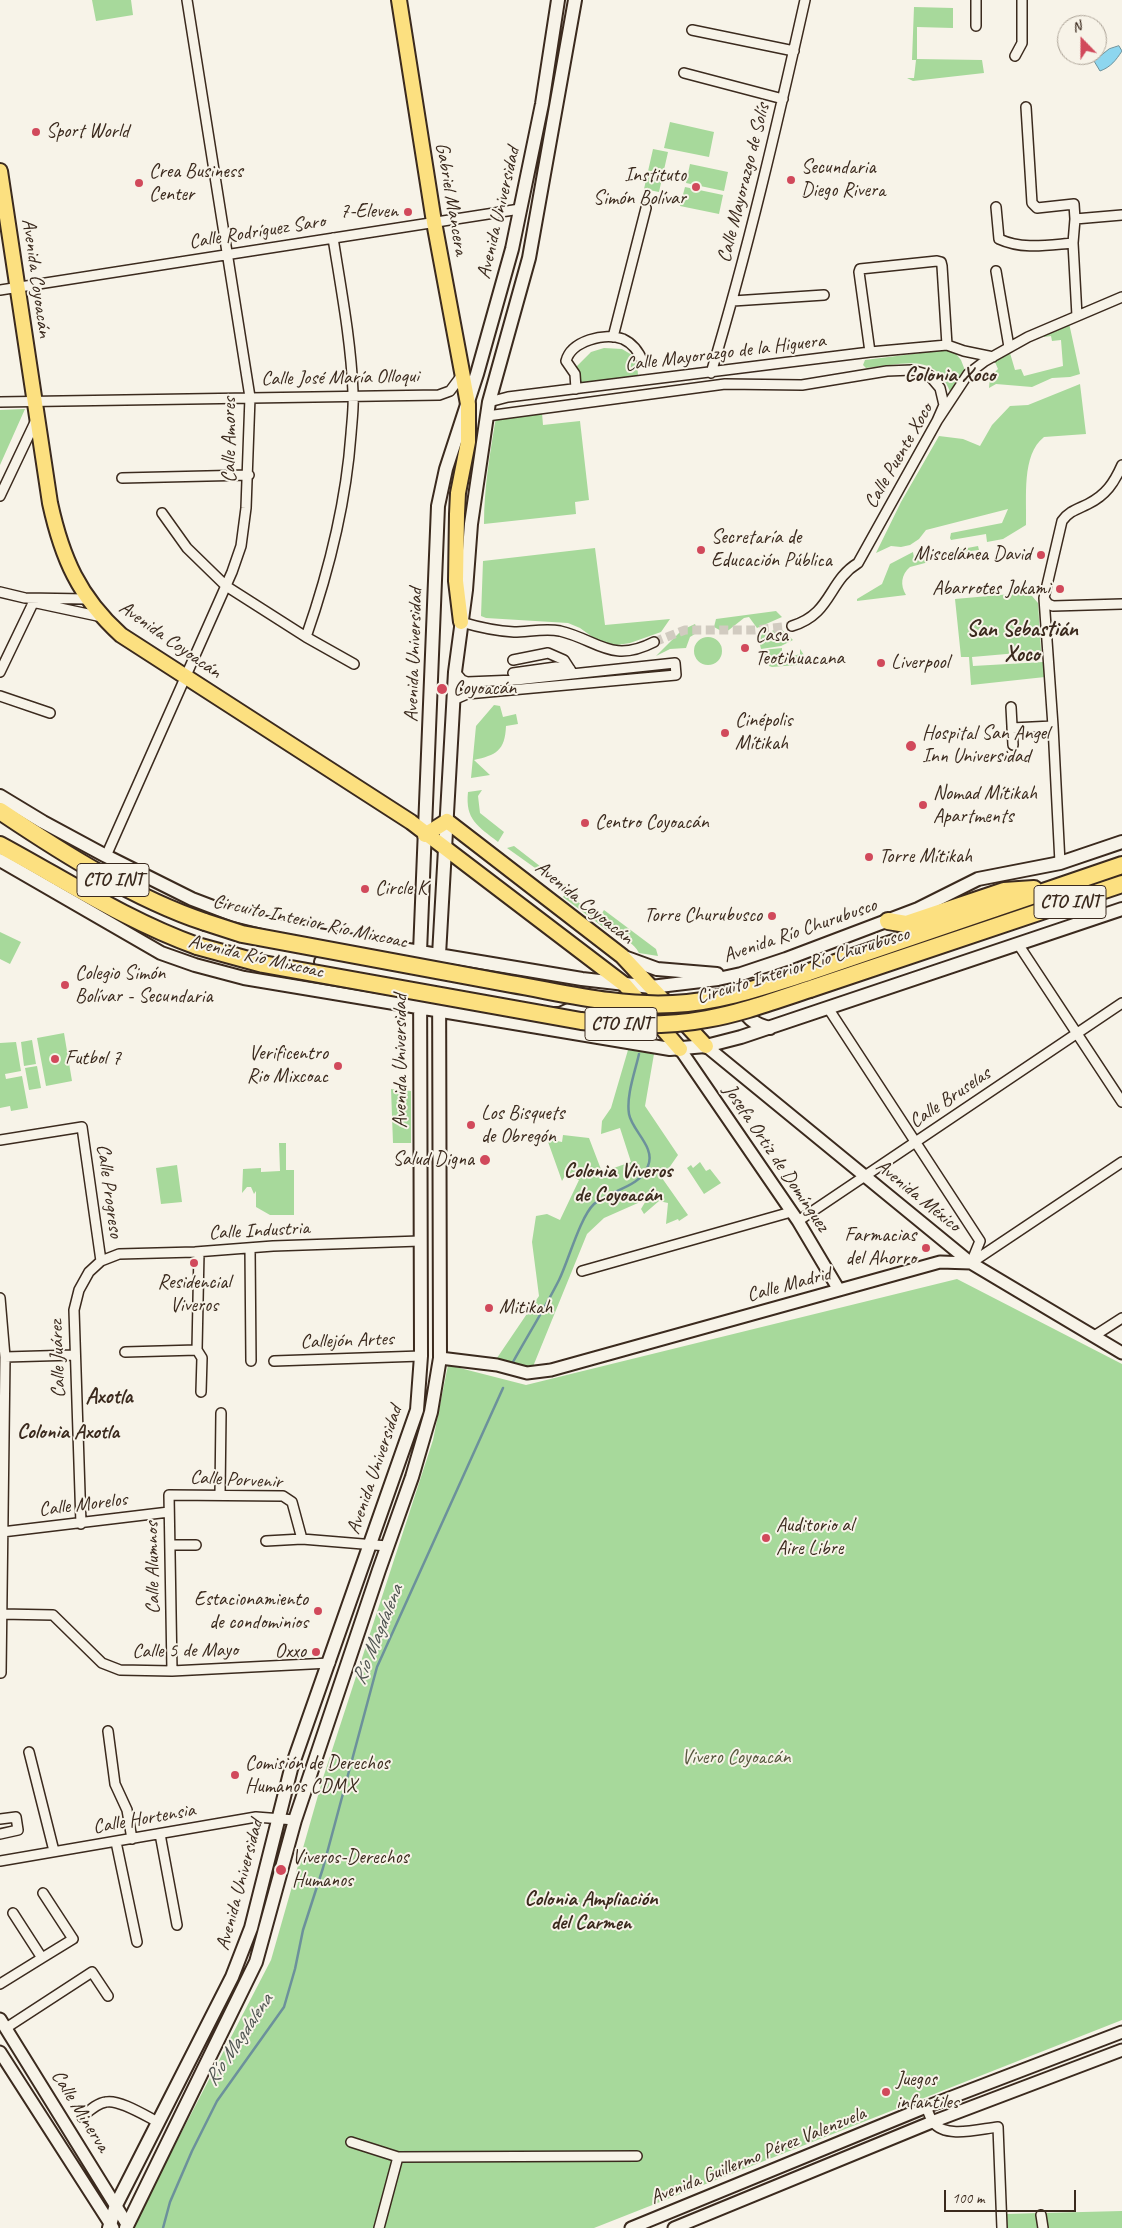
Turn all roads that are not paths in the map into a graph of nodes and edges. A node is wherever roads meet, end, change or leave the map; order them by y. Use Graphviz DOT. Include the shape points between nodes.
graph roads {
  1 [pos="187,0"];
  2 [pos="398,0"];
  3 [pos="558,0"];
  4 [pos="575,0"];
  5 [pos="805,0"];
  6 [pos="976,0"];
  7 [pos="1022,0"];
  8 [pos="976,26"];
  9 [pos="692,30"];
  10 [pos="794,51"];
  11 [pos="1016,56"];
  12 [pos="684,73"];
  13 [pos="783,99"];
  14 [pos="1026,107"];
  15 [pos="0,172"];
  16 [pos="996,207"];
  17 [pos="646,208"];
  18 [pos="520,209"];
  19 [pos="1122,215"];
  20 [pos="1075,219"];
  21 [pos="434,222"];
  22 [pos="334,238"];
  23 [pos="1073,243"];
  24 [pos="228,255"];
  25 [pos="996,271"];
  26 [pos="16,288"];
  27 [pos="0,290"];
  28 [pos="824,295"];
  29 [pos="1122,297"];
  30 [pos="733,301"];
  31 [pos="1077,316"];
  32 [pos="613,337"];
  33 [pos="948,344"];
  34 [pos="1009,347"];
  35 [pos="964,351"];
  36 [pos="870,352"];
  37 [pos="993,356"];
  38 [pos="643,362"];
  39 [pos="973,369"];
  40 [pos="711,372"];
  41 [pos="462,374"];
  42 [pos="477,374"];
  43 [pos="576,389"];
  44 [pos="353,394"];
  45 [pos="250,397"];
  46 [pos="0,402"];
  47 [pos="34,402"];
  48 [pos="489,402"];
  49 [pos="468,404"];
  50 [pos="487,416"];
  51 [pos="37,417"];
  52 [pos="937,420"];
  53 [pos="1122,466"];
  54 [pos="248,475"];
  55 [pos="122,478"];
  56 [pos="0,496"];
  57 [pos="162,513"];
  58 [pos="226,586"];
  59 [pos="0,592"];
  60 [pos="1044,598"];
  61 [pos="87,599"];
  62 [pos="31,600"];
  63 [pos="1122,604"];
  64 [pos="102,617"];
  65 [pos="461,622"];
  66 [pos="792,626"];
  67 [pos="306,637"];
  68 [pos="654,642"];
  69 [pos="513,660"];
  70 [pos="354,664"];
  71 [pos="572,671"];
  72 [pos="0,672"];
  73 [pos="455,672"];
  74 [pos="185,676"];
  75 [pos="516,680"];
  76 [pos="0,696"];
  77 [pos="453,700"];
  78 [pos="1011,707"];
  79 [pos="50,713"];
  80 [pos="1053,726"];
  81 [pos="1012,728"];
  82 [pos="1013,745"];
  83 [pos="0,796"];
  84 [pos="0,811"];
  85 [pos="447,821"];
  86 [pos="425,834"];
  87 [pos="1122,842"];
  88 [pos="0,845"];
  89 [pos="444,849"];
  90 [pos="106,856"];
  91 [pos="0,860"];
  92 [pos="1060,863"];
  93 [pos="1122,866"];
  94 [pos="1122,884"];
  95 [pos="1053,888"];
  96 [pos="1122,910"];
  97 [pos="888,921"];
  98 [pos="312,934"];
  99 [pos="1018,944"];
  100 [pos="420,952"];
  101 [pos="440,955"];
  102 [pos="622,956"];
  103 [pos="321,962"];
  104 [pos="737,975"];
  105 [pos="582,979"];
  106 [pos="625,985"];
  107 [pos="427,986"];
  108 [pos="298,987"];
  109 [pos="651,987"];
  110 [pos="1122,1003"];
  111 [pos="828,1008"];
  112 [pos="438,1010"];
  113 [pos="770,1028"];
  114 [pos="1076,1034"];
  115 [pos="706,1046"];
  116 [pos="680,1049"];
  117 [pos="1122,1102"];
  118 [pos="0,1140"];
  119 [pos="916,1143"];
  120 [pos="1122,1162"];
  121 [pos="864,1178"];
  122 [pos="794,1217"];
  123 [pos="420,1241"];
  124 [pos="250,1248"];
  125 [pos="195,1252"];
  126 [pos="101,1261"];
  127 [pos="971,1263"];
  128 [pos="582,1271"];
  129 [pos="839,1290"];
  130 [pos="0,1298"];
  131 [pos="1122,1318"];
  132 [pos="1094,1336"];
  133 [pos="197,1350"];
  134 [pos="125,1352"];
  135 [pos="1122,1353"];
  136 [pos="75,1355"];
  137 [pos="421,1356"];
  138 [pos="5,1357"];
  139 [pos="440,1358"];
  140 [pos="250,1361"];
  141 [pos="274,1361"];
  142 [pos="201,1392"];
  143 [pos="221,1413"];
  144 [pos="169,1495"];
  145 [pos="220,1495"];
  146 [pos="169,1512"];
  147 [pos="1,1521"];
  148 [pos="81,1524"];
  149 [pos="2,1532"];
  150 [pos="302,1539"];
  151 [pos="266,1541"];
  152 [pos="369,1544"];
  153 [pos="196,1545"];
  154 [pos="170,1546"];
  155 [pos="387,1546"];
  156 [pos="362,1566"];
  157 [pos="379,1570"];
  158 [pos="1,1614"];
  159 [pos="330,1662"];
  160 [pos="172,1671"];
  161 [pos="1,1673"];
  162 [pos="108,1731"];
  163 [pos="29,1752"];
  164 [pos="278,1818"];
  165 [pos="0,1820"];
  166 [pos="295,1820"];
  167 [pos="0,1834"];
  168 [pos="160,1834"];
  169 [pos="132,1839"];
  170 [pos="116,1842"];
  171 [pos="54,1852"];
  172 [pos="0,1861"];
  173 [pos="44,1893"];
  174 [pos="13,1913"];
  175 [pos="177,1925"];
  176 [pos="137,1942"];
  177 [pos="42,1958"];
  178 [pos="0,1984"];
  179 [pos="108,1996"];
  180 [pos="3,2024"];
  181 [pos="1122,2032"];
  182 [pos="1122,2050"];
  183 [pos="0,2052"];
  184 [pos="926,2107"];
  185 [pos="82,2117"];
  186 [pos="158,2122"];
  187 [pos="932,2122"];
  188 [pos="351,2142"];
  189 [pos="84,2152"];
  190 [pos="637,2156"];
  191 [pos="398,2158"];
  192 [pos="69,2161"];
  193 [pos="116,2206"];
  194 [pos="1041,2215"];
  195 [pos="126,2226"];
  196 [pos="111,2227"];
  197 [pos="378,2228"];
  198 [pos="631,2228"];
  199 [pos="674,2228"];
  200 [pos="1002,2228"];
  201 [pos="1043,2228"];
  1 -- 24 [label="street, Calle Amores"];
  2 -- 21 [label="main road, Gabriel Mancera"];
  3 -- 18 [label="main road, Avenida Universidad" via="542,104"];
  4 -- 48 [label="main road, Avenida Universidad" via="529,258"];
  5 -- 10 [label="street, Calle Mayorazgo de Solís"];
  6 -- 8 [label="street"];
  7 -- 11 [label="street" via="1022,43"];
  9 -- 10 [label="street"];
  10 -- 13 [label="street, Calle Mayorazgo de Solís"];
  12 -- 13 [label="street"];
  13 -- 30 [label="street, Calle Mayorazgo de Solís"];
  14 -- 20 [label="street" via="1032,203 1037,208 1074,204"];
  15 -- 26 [label="main road, Avenida Coyoacán"];
  16 -- 23 [label="street" via="1000,239 1009,244 1022,247"];
  17 -- 32 [label="street"];
  18 -- 21 [label="street, Calle Rodríguez Saro"];
  18 -- 42 [label="main road, Avenida Universidad"];
  19 -- 20 [label="street"];
  20 -- 23 [label="street"];
  21 -- 22 [label="street, Calle Rodríguez Saro"];
  21 -- 41 [label="main road, Gabriel Mancera"];
  22 -- 24 [label="street, Calle Rodríguez Saro"];
  22 -- 44 [label="street"];
  23 -- 31 [label="street"];
  24 -- 26 [label="street, Calle Rodríguez Saro"];
  24 -- 45 [label="street, Calle Amores"];
  25 -- 34 [label="street"];
  26 -- 27 [label="street, Calle Rodríguez Saro"];
  26 -- 47 [label="main road, Avenida Coyoacán"];
  28 -- 30 [label="street"];
  29 -- 31 [label="street, Calle Puente Xoco"];
  30 -- 40 [label="street, Calle Mayorazgo de Solís"];
  31 -- 34 [label="street, Calle Puente Xoco"];
  32 -- 38 [label="street" via="633,345"];
  32 -- 43 [label="street" via="589,340 572,351 566,361 575,374"];
  33 -- 35 [label="street, Calle Mayorazgo de la Higuera"];
  33 -- 36 [label="street, Calle Mayorazgo de la Higuera"];
  33 -- 36 [label="street" via="942,266 937,261 860,269"];
  34 -- 37 [label="street, Calle Puente Xoco"];
  35 -- 37 [label="street, Calle Mayorazgo de la Higuera"];
  35 -- 39 [label="street"];
  36 -- 40 [label="street, Calle Mayorazgo de la Higuera"];
  37 -- 39 [label="street, Calle Puente Xoco"];
  39 -- 52 [label="street, Calle Puente Xoco"];
  40 -- 43 [label="street, Calle Mayorazgo de la Higuera"];
  41 -- 44 [label="street, Calle José María Olloqui" via="450,390 439,395"];
  41 -- 49 [label="main road, Gabriel Mancera"];
  42 -- 48 [label="main road"];
  42 -- 49 [label="main road, Avenida Universidad"];
  43 -- 48 [label="street, Calle Mayorazgo de la Higuera"];
  44 -- 45 [label="street, Calle José María Olloqui"];
  44 -- 67 [label="street" via="349,455 339,523 322,592"];
  45 -- 47 [label="street, Calle José María Olloqui"];
  45 -- 54 [label="street, Calle Amores"];
  46 -- 47 [label="street, Calle José María Olloqui"];
  47 -- 51 [label="main road, Avenida Coyoacán"];
  48 -- 50 [label="main road, Avenida Universidad"];
  49 -- 65 [label="main road, Gabriel Mancera" via="468,442 457,514 456,581"];
  49 -- 86 [label="main road, Avenida Universidad" via="446,469 438,506"];
  50 -- 52 [label="street" via="725,384 802,385 912,370 929,375 940,388 944,405"];
  50 -- 65 [label="main road, Avenida Universidad" via="470,524"];
  51 -- 56 [label="street"];
  51 -- 61 [label="main road, Avenida Coyoacán" via="56,529"];
  52 -- 66 [label="street, Calle Puente Xoco" via="858,563 841,578 813,616"];
  53 -- 60 [label="street" via="1104,493 1070,512 1062,521"];
  54 -- 55 [label="street"];
  54 -- 58 [label="street, Calle Amores" via="241,546"];
  57 -- 58 [label="street" via="187,548"];
  58 -- 67 [label="street"];
  58 -- 74 [label="street, Calle Amores"];
  59 -- 62 [label="street"];
  60 -- 63 [label="street" via="1053,606"];
  60 -- 80 [label="street"];
  61 -- 62 [label="street"];
  61 -- 64 [label="main road, Avenida Coyoacán"];
  62 -- 64 [label="street"];
  62 -- 72 [label="street"];
  64 -- 74 [label="main road, Avenida Coyoacán" via="122,635"];
  65 -- 68 [label="street" via="513,632 558,631 616,651 640,648"];
  65 -- 73 [label="main road, Avenida Universidad"];
  67 -- 70 [label="street"];
  69 -- 71 [label="street" via="548,653 564,660"];
  71 -- 75 [label="street"];
  71 -- 75 [label="street" via="675,663 676,675"];
  73 -- 75 [label="street" via="467,682"];
  73 -- 77 [label="main road, Avenida Universidad"];
  74 -- 86 [label="main road, Avenida Coyoacán"];
  74 -- 90 [label="street, Calle Amores"];
  75 -- 77 [label="street"];
  76 -- 79 [label="street"];
  77 -- 85 [label="main road, Avenida Universidad"];
  78 -- 81 [label="street"];
  80 -- 81 [label="street"];
  80 -- 92 [label="street"];
  81 -- 82 [label="street"];
  83 -- 90 [label="main road, Avenida Río Mixcoac / CTO INT"];
  84 -- 107 [label="highway, Circuito Interior Río Mixcoac / CTO INT, bridge" via="129,890 173,912"];
  85 -- 86 [label="main road"];
  85 -- 89 [label="main road, Avenida Universidad"];
  85 -- 102 [label="main road, Avenida Coyoacán"];
  86 -- 89 [label="main road, Avenida Coyoacán"];
  86 -- 100 [label="main road, Avenida Universidad"];
  87 -- 92 [label="main road, Avenida Río Churubusco / CTO INT"];
  88 -- 107 [label="highway, CTO INT, bridge" via="116,910 197,946 263,964"];
  89 -- 101 [label="main road, Avenida Universidad"];
  89 -- 106 [label="main road, Avenida Coyoacán"];
  90 -- 98 [label="main road, Avenida Río Mixcoac / CTO INT" via="192,899 234,915"];
  91 -- 108 [label="main road, Avenida Río Mixcoac / CTO INT" via="161,952 194,965 244,978"];
  92 -- 97 [label="main road, Avenida Río Churubusco / CTO INT" via="978,879"];
  93 -- 95 [label="highway, Circuito Interior Río Churubusco / CTO INT"];
  94 -- 107 [label="highway, Circuito Interior Río Churubusco / CTO INT, bridge" via="741,1012 677,1024 581,1021"];
  95 -- 97 [label="highway" via="1004,891 906,924"];
  95 -- 107 [label="highway, Circuito Interior Río Churubusco / CTO INT, bridge" via="806,973 718,999 655,1004"];
  96 -- 99 [label="main road, CTO INT"];
  97 -- 104 [label="main road, Avenida Río Churubusco / CTO INT"];
  98 -- 100 [label="main road, Avenida Río Mixcoac / CTO INT"];
  98 -- 103 [label="main road" via="320,946"];
  99 -- 111 [label="main road, CTO INT"];
  99 -- 114 [label="street"];
  100 -- 101 [label="main road, Avenida Río Churubusco / CTO INT"];
  100 -- 107 [label="main road, Avenida Universidad"];
  101 -- 105 [label="main road, Avenida Río Churubusco / CTO INT"];
  101 -- 107 [label="main road, Avenida Universidad"];
  102 -- 104 [label="main road" via="657,969"];
  102 -- 109 [label="main road, Avenida Coyoacán"];
  103 -- 107 [label="main road"];
  103 -- 108 [label="main road" via="315,976"];
  104 -- 109 [label="main road, Avenida Río Churubusco / CTO INT"];
  104 -- 113 [label="main road" via="743,1011 753,1022"];
  105 -- 106 [label="main road, Avenida Río Churubusco / CTO INT"];
  105 -- 107 [label="main road" via="572,994 548,1000"];
  106 -- 109 [label="main road, Avenida Río Churubusco / CTO INT"];
  106 -- 116 [label="main road, Avenida Coyoacán"];
  107 -- 108 [label="main road, Avenida Río Mixcoac / CTO INT"];
  107 -- 112 [label="main road, Avenida Universidad"];
  107 -- 112 [label="main road, Avenida Río Mixcoac / CTO INT"];
  107 -- 123 [label="main road, Avenida Universidad"];
  109 -- 115 [label="main road, Avenida Coyoacán"];
  110 -- 114 [label="street, Calle Bruselas"];
  111 -- 113 [label="main road, CTO INT"];
  111 -- 119 [label="street"];
  112 -- 116 [label="main road, CTO INT"];
  112 -- 139 [label="main road, Avenida Universidad"];
  113 -- 115 [label="main road, CTO INT"];
  114 -- 117 [label="street"];
  114 -- 119 [label="street, Calle Bruselas"];
  115 -- 116 [label="main road, CTO INT"];
  115 -- 121 [label="street, Avenida México"];
  116 -- 122 [label="street, Josefa Ortiz de Domínguez"];
  118 -- 126 [label="street, Calle Progreso" via="82,1127"];
  119 -- 121 [label="street, Calle Bruselas"];
  119 -- 127 [label="street" via="980,1241"];
  120 -- 127 [label="street"];
  121 -- 122 [label="street, Calle Bruselas"];
  121 -- 127 [label="street, Avenida México"];
  122 -- 128 [label="street, Calle Bruselas" via="768,1219"];
  122 -- 129 [label="street, Josefa Ortiz de Domínguez"];
  123 -- 124 [label="street, Calle Industria"];
  123 -- 137 [label="main road, Avenida Universidad"];
  124 -- 125 [label="street, Calle Industria"];
  124 -- 140 [label="street"];
  125 -- 126 [label="street, Calle Industria" via="119,1254"];
  125 -- 133 [label="street" via="199,1252"];
  126 -- 136 [label="street, Calle Juárez" via="89,1272 74,1310"];
  127 -- 129 [label="street, Calle Madrid" via="940,1262"];
  127 -- 132 [label="street, Avenida México"];
  129 -- 139 [label="street, Calle Madrid" via="551,1370 531,1373"];
  130 -- 138 [label="street"];
  131 -- 132 [label="street"];
  132 -- 135 [label="street, Avenida México"];
  133 -- 134 [label="street"];
  133 -- 142 [label="street" via="202,1358"];
  136 -- 138 [label="street"];
  136 -- 148 [label="street, Calle Juárez"];
  137 -- 141 [label="street, Callejón Artes"];
  137 -- 152 [label="main road, Avenida Universidad" via="417,1410"];
  138 -- 147 [label="street"];
  139 -- 155 [label="main road, Avenida Universidad" via="432,1412"];
  143 -- 145 [label="street"];
  144 -- 145 [label="street, Calle Porvenir"];
  144 -- 146 [label="street, Calle Alumnos"];
  145 -- 150 [label="street, Calle Porvenir" via="289,1498"];
  146 -- 148 [label="street, Calle Morelos"];
  146 -- 154 [label="street, Calle Alumnos"];
  147 -- 149 [label="street"];
  148 -- 149 [label="street, Calle Morelos"];
  149 -- 158 [label="street"];
  150 -- 151 [label="street"];
  150 -- 152 [label="street"];
  152 -- 155 [label="street"];
  152 -- 156 [label="main road, Avenida Universidad"];
  153 -- 154 [label="street"];
  154 -- 160 [label="street, Calle Alumnos"];
  155 -- 157 [label="main road, Avenida Universidad"];
  156 -- 157 [label="main road"];
  156 -- 159 [label="main road, Avenida Universidad"];
  157 -- 166 [label="main road, Avenida Universidad"];
  158 -- 160 [label="street, Calle 5 de Mayo" via="53,1615 102,1663 120,1670"];
  158 -- 161 [label="street"];
  159 -- 160 [label="street, Calle 5 de Mayo"];
  159 -- 164 [label="main road, Avenida Universidad" via="291,1769"];
  162 -- 169 [label="street" via="114,1784 127,1810"];
  163 -- 171 [label="street"];
  164 -- 166 [label="street, Calle Hortensia"];
  164 -- 168 [label="street, Calle Hortensia" via="256,1817"];
  164 -- 186 [label="main road, Avenida Universidad" via="251,1928 240,1957"];
  165 -- 167 [label="street" via="16,1817 18,1830"];
  166 -- 195 [label="main road, Avenida Universidad" via="256,1962"];
  168 -- 169 [label="street, Calle Hortensia"];
  168 -- 175 [label="street"];
  169 -- 170 [label="street, Calle Hortensia"];
  170 -- 171 [label="street, Calle Hortensia"];
  170 -- 176 [label="street"];
  171 -- 172 [label="street, Calle Hortensia"];
  173 -- 177 [label="street" via="72,1939"];
  174 -- 177 [label="street"];
  177 -- 178 [label="street"];
  179 -- 180 [label="street" via="92,1972"];
  180 -- 189 [label="street, Calle Minerva"];
  181 -- 184 [label="street, Avenida Guillermo Pérez Valenzuela"];
  182 -- 187 [label="street, Avenida Guillermo Pérez Valenzuela"];
  183 -- 192 [label="street, Calle Minerva"];
  184 -- 187 [label="street"];
  184 -- 198 [label="street, Avenida Guillermo Pérez Valenzuela"];
  185 -- 186 [label="street" via="108,2101 118,2102"];
  186 -- 193 [label="main road, Avenida Universidad"];
  187 -- 199 [label="street, Avenida Guillermo Pérez Valenzuela"];
  187 -- 200 [label="street" via="941,2129 954,2131 998,2127"];
  188 -- 191 [label="street"];
  189 -- 192 [label="street" via="79,2162"];
  189 -- 193 [label="street, Calle Minerva"];
  190 -- 191 [label="street"];
  191 -- 197 [label="street"];
  192 -- 196 [label="street, Calle Minerva"];
  193 -- 195 [label="street, Calle Minerva"];
  193 -- 196 [label="main road, Avenida Universidad"];
  194 -- 201 [label="street"];
}
